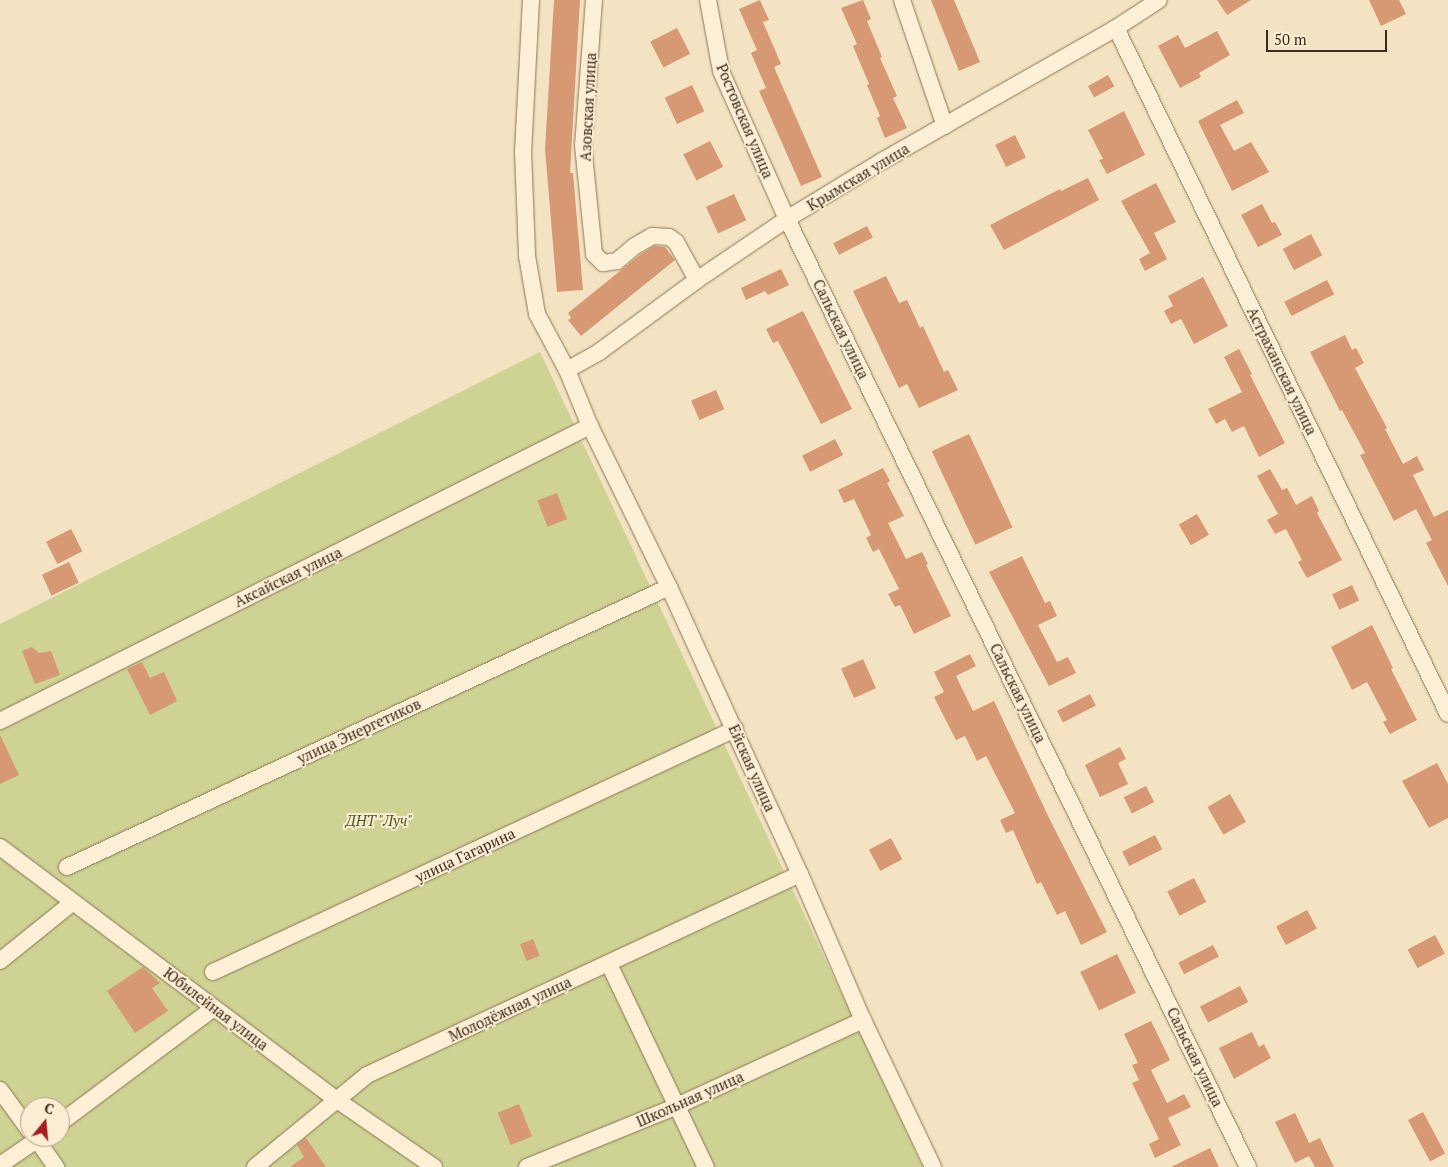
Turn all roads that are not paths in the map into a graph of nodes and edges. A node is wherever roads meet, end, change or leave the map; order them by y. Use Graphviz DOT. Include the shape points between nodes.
graph roads {
  1 [pos="531,0"];
  2 [pos="594,0"];
  3 [pos="708,0"];
  4 [pos="902,0"];
  5 [pos="1159,0"];
  6 [pos="1116,28"];
  7 [pos="945,126"];
  8 [pos="785,215"];
  9 [pos="697,280"];
  10 [pos="567,370"];
  11 [pos="590,426"];
  12 [pos="669,587"];
  13 [pos="1448,714"];
  14 [pos="0,721"];
  15 [pos="735,729"];
  16 [pos="0,847"];
  17 [pos="67,867"];
  18 [pos="800,874"];
  19 [pos="73,902"];
  20 [pos="0,961"];
  21 [pos="609,964"];
  22 [pos="213,972"];
  23 [pos="214,1008"];
  24 [pos="857,1024"];
  25 [pos="0,1090"];
  26 [pos="337,1100"];
  27 [pos="677,1106"];
  28 [pos="20,1116"];
  29 [pos="70,1116"];
  30 [pos="22,1147"];
  31 [pos="43,1147"];
  32 [pos="0,1165"];
  33 [pos="929,1166"];
  34 [pos="56,1167"];
  35 [pos="255,1167"];
  36 [pos="434,1167"];
  37 [pos="527,1167"];
  38 [pos="706,1167"];
  39 [pos="1248,1167"];
  1 -- 10 [label="street, Ейская улица" via="523,151 528,256 537,314"];
  2 -- 9 [label="street, Азовская улица" via="583,145 594,254 603,263 616,262 652,236 669,237 676,242"];
  3 -- 8 [label="street, Ростовская улица" via="722,71"];
  4 -- 7 [label="street"];
  5 -- 6 [label="street, Крымская улица"];
  6 -- 7 [label="street, Крымская улица"];
  6 -- 13 [label="street, Астраханская улица"];
  7 -- 8 [label="street, Крымская улица"];
  8 -- 9 [label="street, Крымская улица"];
  8 -- 39 [label="street, Сальская улица"];
  9 -- 10 [label="street, Крымская улица" via="599,352"];
  10 -- 11 [label="street, Ейская улица"];
  11 -- 12 [label="street, Ейская улица"];
  11 -- 14 [label="street, Аксайская улица"];
  12 -- 15 [label="street, Ейская улица"];
  12 -- 17 [label="street, улица Энергетиков"];
  15 -- 18 [label="street, Ейская улица"];
  15 -- 22 [label="street, улица Гагарина"];
  16 -- 19 [label="street, Юбилейная улица"];
  18 -- 21 [label="street, Молодёжная улица"];
  18 -- 24 [label="street, Ейская улица"];
  19 -- 20 [label="street"];
  19 -- 23 [label="street, Юбилейная улица"];
  21 -- 26 [label="street, Молодёжная улица" via="367,1075"];
  21 -- 27 [label="street"];
  23 -- 26 [label="street, Юбилейная улица"];
  23 -- 29 [label="street"];
  24 -- 27 [label="street, Школьная улица"];
  24 -- 33 [label="street, Ейская улица"];
  25 -- 28 [label="street"];
  26 -- 35 [label="street, Молодёжная улица"];
  26 -- 36 [label="street, Юбилейная улица"];
  27 -- 37 [label="street, Школьная улица"];
  27 -- 38 [label="street"];
  30 -- 32 [label="street"];
  31 -- 34 [label="street"];
}
